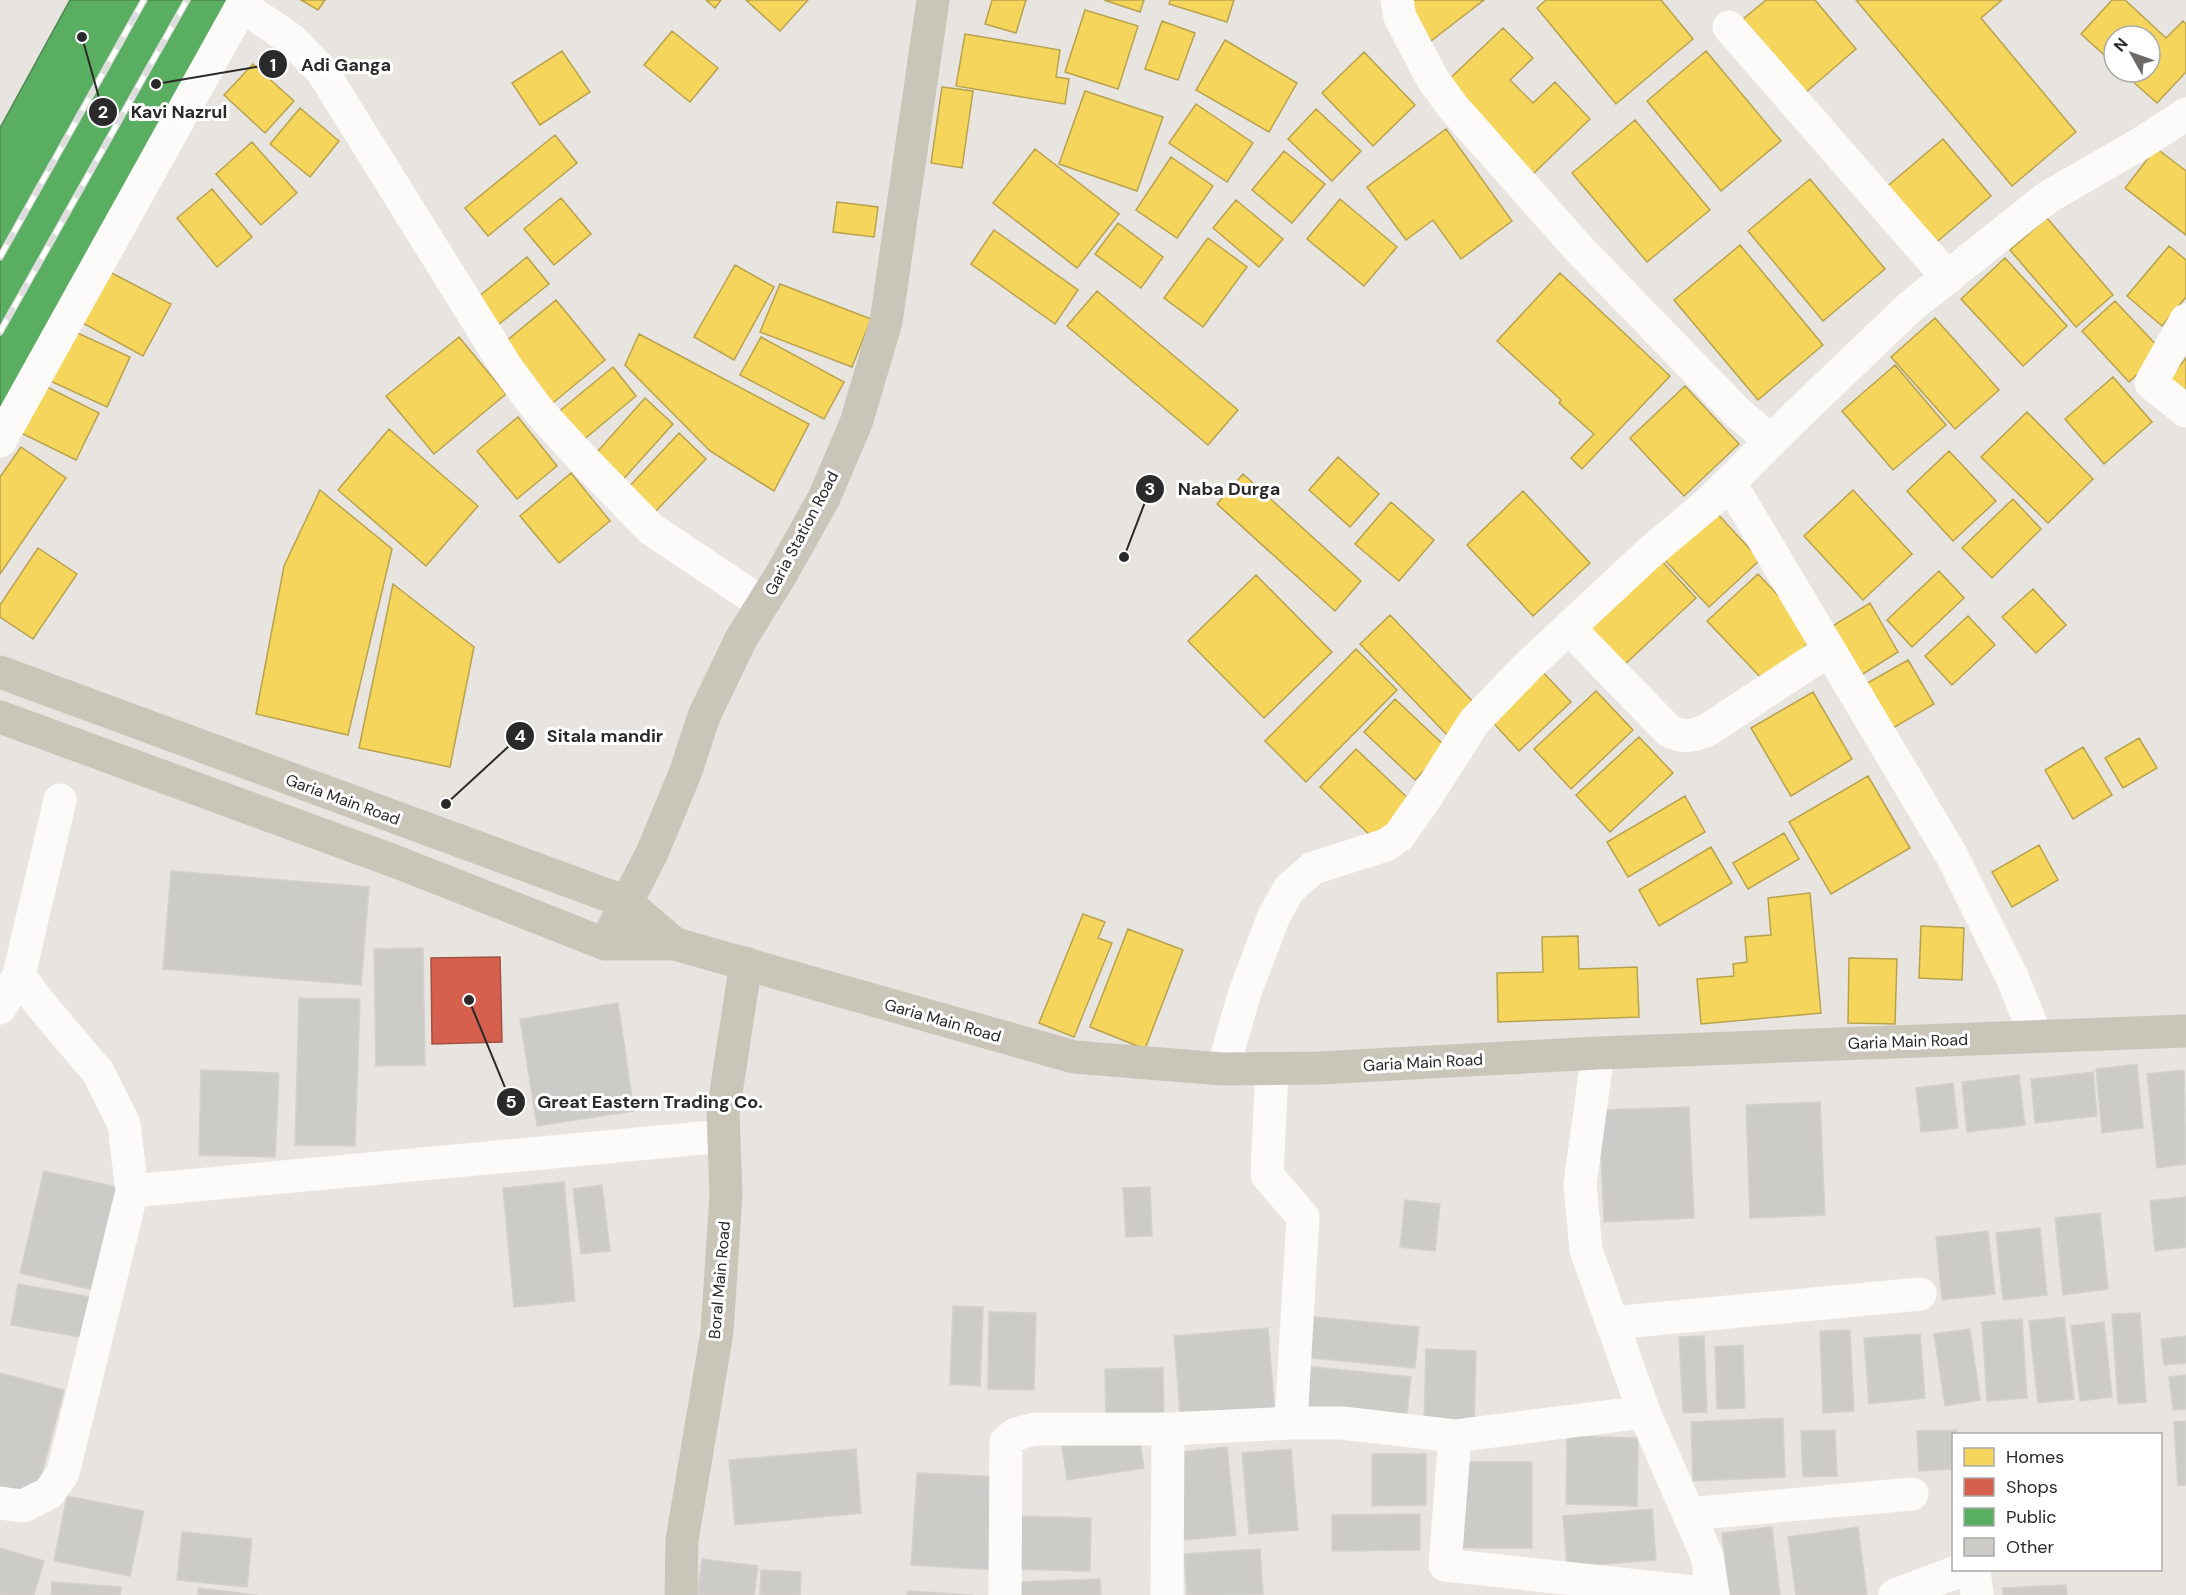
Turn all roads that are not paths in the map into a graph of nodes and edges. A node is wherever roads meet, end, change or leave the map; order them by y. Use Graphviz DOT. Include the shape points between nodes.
graph roads {
  1 [pos="933,0"];
  2 [pos="1397,0"];
  3 [pos="244,3"];
  4 [pos="1729,27"];
  5 [pos="2181,122"];
  6 [pos="1948,278"];
  7 [pos="2186,320"];
  8 [pos="2186,411"];
  9 [pos="0,441"];
  10 [pos="1772,441"];
  11 [pos="1730,483"];
  12 [pos="763,604"];
  13 [pos="1570,629"];
  14 [pos="1829,650"];
  15 [pos="0,672"];
  16 [pos="0,717"];
  17 [pos="60,800"];
  18 [pos="626,902"];
  19 [pos="605,944"];
  20 [pos="675,944"];
  21 [pos="746,963"];
  22 [pos="19,975"];
  23 [pos="0,1008"];
  24 [pos="2186,1031"];
  25 [pos="2036,1036"];
  26 [pos="1598,1053"];
  27 [pos="1272,1068"];
  28 [pos="1223,1069"];
  29 [pos="724,1136"];
  30 [pos="132,1191"];
  31 [pos="1920,1294"];
  32 [pos="1612,1323"];
  33 [pos="1644,1412"];
  34 [pos="1291,1424"];
  35 [pos="1168,1429"];
  36 [pos="1455,1436"];
  37 [pos="1912,1494"];
  38 [pos="0,1503"];
  39 [pos="1689,1514"];
  40 [pos="1957,1571"];
  41 [pos="1974,1571"];
  42 [pos="1713,1594"];
  43 [pos="681,1595"];
  44 [pos="1005,1595"];
  45 [pos="1167,1595"];
  46 [pos="1895,1595"];
  47 [pos="1977,1595"];
  1 -- 12 [label="main road, Garia Station Road" via="886,322 856,423 824,498"];
  2 -- 10 [label="street" via="1400,17 1453,108 1580,250 1737,412"];
  3 -- 9 [label="street"];
  3 -- 12 [label="street" via="292,40 322,71 507,368 539,411 651,530"];
  4 -- 6 [label="street"];
  5 -- 6 [label="street" via="2048,197"];
  6 -- 10 [label="street" via="1910,308"];
  7 -- 8 [label="street" via="2151,383"];
  10 -- 11 [label="street"];
  11 -- 13 [label="street"];
  11 -- 14 [label="street"];
  12 -- 18 [label="main road, Garia Station Road" via="741,639 704,716 686,771"];
  13 -- 14 [label="street" via="1669,731 1679,736 1706,731"];
  13 -- 28 [label="street" via="1474,722 1399,836 1386,845 1313,868 1289,888 1244,995"];
  14 -- 25 [label="street" via="1952,856 2012,977"];
  15 -- 18 [label="main road, Garia Main Road"];
  16 -- 19 [label="main road, Garia Main Road" via="394,861"];
  17 -- 22 [label="street"];
  18 -- 19 [label="main road, Garia Station Road"];
  18 -- 20 [label="main road, Garia Main Road"];
  19 -- 20 [label="main road, Garia Main Road"];
  20 -- 21 [label="main road, Garia Main Road"];
  21 -- 28 [label="main road, Garia Main Road" via="1074,1057"];
  21 -- 29 [label="main road, Boral Main Road" via="723,1112"];
  22 -- 23 [label="street"];
  22 -- 30 [label="street" via="98,1072 124,1124"];
  24 -- 25 [label="main road, Garia Main Road"];
  25 -- 26 [label="main road, Garia Main Road"];
  26 -- 27 [label="main road, Garia Main Road"];
  26 -- 32 [label="street" via="1580,1184 1586,1250"];
  27 -- 28 [label="main road, Garia Main Road"];
  27 -- 34 [label="street" via="1267,1175 1303,1217"];
  29 -- 30 [label="street"];
  29 -- 43 [label="main road, Boral Main Road" via="726,1195 717,1332 682,1539"];
  30 -- 38 [label="street" via="63,1473 49,1493 40,1498 23,1506"];
  31 -- 32 [label="street"];
  32 -- 33 [label="street"];
  33 -- 36 [label="street"];
  33 -- 39 [label="street"];
  34 -- 35 [label="street"];
  34 -- 36 [label="street" via="1342,1424"];
  35 -- 44 [label="street" via="1035,1430 1016,1434 1006,1442"];
  35 -- 45 [label="street"];
  36 -- 42 [label="street" via="1445,1565"];
  37 -- 39 [label="street"];
  39 -- 42 [label="street" via="1707,1556"];
  40 -- 46 [label="street"];
  41 -- 47 [label="street"];
}
